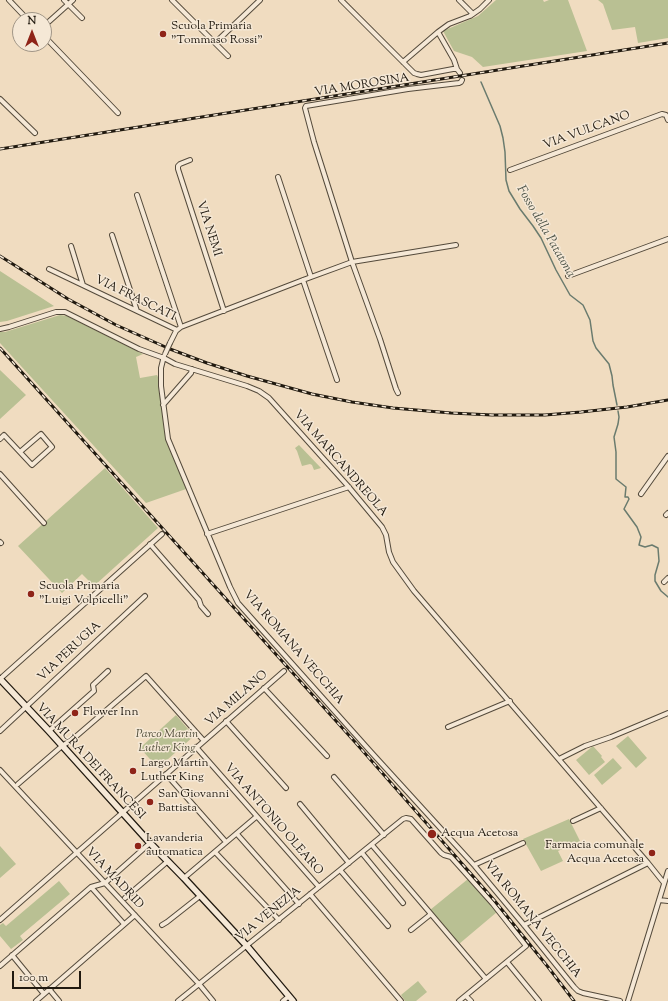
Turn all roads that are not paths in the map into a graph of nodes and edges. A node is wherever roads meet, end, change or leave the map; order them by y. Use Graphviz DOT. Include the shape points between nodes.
graph roads {
  1 [pos="9,0"];
  2 [pos="64,0"];
  3 [pos="73,0"];
  4 [pos="172,0"];
  5 [pos="260,0"];
  6 [pos="342,0"];
  7 [pos="459,0"];
  8 [pos="489,0"];
  9 [pos="68,4"];
  10 [pos="20,12"];
  11 [pos="473,14"];
  12 [pos="82,18"];
  13 [pos="52,19"];
  14 [pos="438,32"];
  15 [pos="215,43"];
  16 [pos="52,44"];
  17 [pos="228,56"];
  18 [pos="402,62"];
  19 [pos="457,69"];
  20 [pos="460,73"];
  21 [pos="462,80"];
  22 [pos="0,99"];
  23 [pos="118,113"];
  24 [pos="668,120"];
  25 [pos="35,133"];
  26 [pos="190,160"];
  27 [pos="510,170"];
  28 [pos="278,177"];
  29 [pos="137,194"];
  30 [pos="112,235"];
  31 [pos="668,239"];
  32 [pos="456,245"];
  33 [pos="71,246"];
  34 [pos="352,262"];
  35 [pos="49,269"];
  36 [pos="568,276"];
  37 [pos="311,277"];
  38 [pos="303,280"];
  39 [pos="83,285"];
  40 [pos="137,311"];
  41 [pos="224,311"];
  42 [pos="0,329"];
  43 [pos="179,329"];
  44 [pos="164,356"];
  45 [pos="175,364"];
  46 [pos="161,368"];
  47 [pos="192,370"];
  48 [pos="336,380"];
  49 [pos="398,393"];
  50 [pos="163,405"];
  51 [pos="0,438"];
  52 [pos="20,452"];
  53 [pos="668,456"];
  54 [pos="0,474"];
  55 [pos="349,487"];
  56 [pos="641,494"];
  57 [pos="44,523"];
  58 [pos="162,534"];
  59 [pos="207,534"];
  60 [pos="150,544"];
  61 [pos="668,578"];
  62 [pos="664,582"];
  63 [pos="145,596"];
  64 [pos="208,614"];
  65 [pos="108,671"];
  66 [pos="284,671"];
  67 [pos="0,679"];
  68 [pos="264,688"];
  69 [pos="510,701"];
  70 [pos="26,708"];
  71 [pos="668,713"];
  72 [pos="226,721"];
  73 [pos="448,727"];
  74 [pos="0,731"];
  75 [pos="49,731"];
  76 [pos="204,741"];
  77 [pos="62,746"];
  78 [pos="196,748"];
  79 [pos="327,756"];
  80 [pos="559,759"];
  81 [pos="0,770"];
  82 [pos="166,774"];
  83 [pos="334,777"];
  84 [pos="18,784"];
  85 [pos="286,788"];
  86 [pos="300,804"];
  87 [pos="601,808"];
  88 [pos="122,813"];
  89 [pos="256,817"];
  90 [pos="573,821"];
  91 [pos="236,834"];
  92 [pos="384,835"];
  93 [pos="226,842"];
  94 [pos="150,843"];
  95 [pos="523,843"];
  96 [pos="372,845"];
  97 [pos="215,852"];
  98 [pos="77,853"];
  99 [pos="362,853"];
  100 [pos="168,861"];
  101 [pos="349,863"];
  102 [pos="648,863"];
  103 [pos="474,866"];
  104 [pos="340,870"];
  105 [pos="668,871"];
  106 [pos="184,878"];
  107 [pos="105,883"];
  108 [pos="664,884"];
  109 [pos="91,887"];
  110 [pos="319,887"];
  111 [pos="310,894"];
  112 [pos="200,896"];
  113 [pos="125,898"];
  114 [pos="659,900"];
  115 [pos="668,901"];
  116 [pos="403,903"];
  117 [pos="299,904"];
  118 [pos="431,914"];
  119 [pos="135,915"];
  120 [pos="0,920"];
  121 [pos="279,920"];
  122 [pos="124,924"];
  123 [pos="162,925"];
  124 [pos="524,925"];
  125 [pos="388,926"];
  126 [pos="411,930"];
  127 [pos="246,946"];
  128 [pos="12,956"];
  129 [pos="507,962"];
  130 [pos="0,966"];
  131 [pos="486,979"];
  132 [pos="199,984"];
  133 [pos="49,990"];
  134 [pos="44,994"];
  135 [pos="466,996"];
  136 [pos="291,999"];
  137 [pos="36,1001"];
  138 [pos="59,1001"];
  139 [pos="178,1001"];
  140 [pos="214,1001"];
  141 [pos="284,1001"];
  142 [pos="400,1001"];
  143 [pos="459,1001"];
  144 [pos="471,1001"];
  145 [pos="539,1001"];
  146 [pos="620,1001"];
  147 [pos="628,1001"];
  1 -- 10 [label="street"];
  2 -- 9 [label="street"];
  3 -- 9 [label="street"];
  4 -- 15 [label="street"];
  5 -- 15 [label="street"];
  6 -- 18 [label="street"];
  7 -- 11 [label="street"];
  8 -- 11 [label="street"];
  9 -- 12 [label="street"];
  9 -- 13 [label="street"];
  11 -- 14 [label="street" via="449,24"];
  14 -- 18 [label="street"];
  14 -- 19 [label="street"];
  15 -- 17 [label="street"];
  16 -- 23 [label="street"];
  18 -- 19 [label="street" via="418,75"];
  19 -- 20 [label="street"];
  21 -- 34 [label="street, VIA MOROSINA" via="459,83 408,88 305,107"];
  22 -- 25 [label="street"];
  24 -- 27 [label="street, VIA VULCANO" via="666,115 662,114"];
  26 -- 41 [label="street, VIA NEMI" via="179,164 178,170"];
  28 -- 37 [label="street"];
  29 -- 43 [label="street"];
  30 -- 40 [label="street"];
  31 -- 36 [label="street"];
  32 -- 34 [label="street"];
  33 -- 39 [label="street, VIA FRASCATI"];
  34 -- 37 [label="street"];
  34 -- 49 [label="street, VIA MOROSINA"];
  35 -- 39 [label="street, VIA FRASCATI"];
  37 -- 38 [label="street"];
  38 -- 41 [label="street"];
  38 -- 48 [label="street"];
  39 -- 40 [label="street, VIA FRASCATI"];
  40 -- 43 [label="street, VIA FRASCATI"];
  41 -- 43 [label="street"];
  42 -- 44 [label="street, VIA MARCANDREOLA" via="63,311 130,345 151,354"];
  43 -- 44 [label="street, bridge"];
  44 -- 45 [label="street, VIA MARCANDREOLA"];
  44 -- 46 [label="street, VIA ROMANA VECCHIA"];
  45 -- 46 [label="street"];
  45 -- 47 [label="street, VIA MARCANDREOLA"];
  46 -- 50 [label="street, VIA ROMANA VECCHIA"];
  47 -- 50 [label="street"];
  47 -- 55 [label="street, VIA MARCANDREOLA" via="247,386 266,396"];
  50 -- 59 [label="street, VIA ROMANA VECCHIA" via="168,439"];
  51 -- 52 [label="street" via="4,434"];
  52 -- 52 [label="street" via="41,434 52,447 32,465"];
  53 -- 56 [label="street"];
  54 -- 57 [label="street"];
  55 -- 59 [label="street"];
  55 -- 69 [label="street, VIA MARCANDREOLA" via="384,531 390,557 396,567"];
  58 -- 60 [label="street"];
  59 -- 103 [label="street, VIA ROMANA VECCHIA" via="241,607"];
  60 -- 64 [label="street" via="199,600"];
  60 -- 67 [label="street"];
  61 -- 62 [label="street"];
  63 -- 70 [label="street, VIA PERUGIA"];
  65 -- 75 [label="street" via="92,686 94,691"];
  66 -- 68 [label="street, VIA MILANO"];
  67 -- 70 [label="street, VIA MURA DEI FRANCESI"];
  68 -- 72 [label="street, VIA MILANO"];
  68 -- 79 [label="street"];
  69 -- 73 [label="street"];
  69 -- 80 [label="street, VIA MARCANDREOLA"];
  70 -- 74 [label="street"];
  70 -- 75 [label="street, VIA MURA DEI FRANCESI"];
  71 -- 80 [label="street"];
  72 -- 76 [label="street, VIA MILANO"];
  72 -- 85 [label="street"];
  75 -- 77 [label="street, VIA MURA DEI FRANCESI"];
  76 -- 77 [label="street" via="146,676"];
  76 -- 78 [label="street, VIA MILANO"];
  77 -- 84 [label="street"];
  77 -- 88 [label="street, VIA MURA DEI FRANCESI"];
  78 -- 82 [label="street, VIA MILANO"];
  78 -- 89 [label="street, VIA ANTONIO OLEARO"];
  80 -- 87 [label="street, VIA MARCANDREOLA"];
  81 -- 98 [label="street, VIA MADRID"];
  82 -- 88 [label="street, VIA MILANO"];
  82 -- 93 [label="street"];
  83 -- 92 [label="street"];
  86 -- 101 [label="street"];
  87 -- 90 [label="street"];
  87 -- 102 [label="street, VIA MARCANDREOLA"];
  88 -- 94 [label="street, VIA MURA DEI FRANCESI"];
  88 -- 98 [label="street, VIA MILANO"];
  89 -- 91 [label="street"];
  89 -- 110 [label="street, VIA ANTONIO OLEARO"];
  91 -- 93 [label="street"];
  91 -- 117 [label="street"];
  92 -- 96 [label="street, VIA VENEZIA"];
  92 -- 129 [label="street, VIA VENEZIA" via="406,818 411,820 441,854 451,857 526,946"];
  93 -- 97 [label="street"];
  94 -- 100 [label="street, VIA MURA DEI FRANCESI"];
  94 -- 107 [label="street"];
  95 -- 103 [label="street, VIA ROMANA VECCHIA"];
  96 -- 99 [label="street, VIA VENEZIA"];
  96 -- 118 [label="street"];
  97 -- 106 [label="street"];
  97 -- 121 [label="street"];
  98 -- 107 [label="street, VIA MADRID"];
  98 -- 120 [label="street, VIA MILANO"];
  99 -- 101 [label="street, VIA VENEZIA"];
  99 -- 116 [label="street"];
  100 -- 106 [label="street, VIA MURA DEI FRANCESI"];
  100 -- 113 [label="street"];
  101 -- 104 [label="street, VIA VENEZIA"];
  102 -- 108 [label="street, VIA MARCANDREOLA"];
  102 -- 124 [label="street"];
  103 -- 124 [label="street, VIA ROMANA VECCHIA"];
  104 -- 110 [label="street, VIA VENEZIA"];
  104 -- 125 [label="street"];
  105 -- 108 [label="street"];
  106 -- 112 [label="street, VIA MURA DEI FRANCESI"];
  107 -- 109 [label="street"];
  107 -- 119 [label="street, VIA MADRID"];
  108 -- 114 [label="street"];
  109 -- 122 [label="street, VIA MADRID"];
  109 -- 128 [label="street"];
  110 -- 111 [label="street, VIA VENEZIA"];
  111 -- 117 [label="street, VIA VENEZIA"];
  111 -- 142 [label="street"];
  112 -- 123 [label="street"];
  112 -- 127 [label="street, VIA MURA DEI FRANCESI"];
  114 -- 115 [label="street"];
  114 -- 147 [label="street"];
  117 -- 121 [label="street, VIA VENEZIA"];
  118 -- 126 [label="street"];
  118 -- 131 [label="street"];
  119 -- 122 [label="street"];
  119 -- 132 [label="street, VIA MADRID"];
  121 -- 127 [label="street, VIA VENEZIA"];
  122 -- 133 [label="street"];
  124 -- 146 [label="street, VIA ROMANA VECCHIA" via="576,990"];
  127 -- 132 [label="street, VIA VENEZIA"];
  127 -- 136 [label="street, VIA MURA DEI FRANCESI"];
  128 -- 130 [label="street"];
  128 -- 134 [label="street"];
  129 -- 131 [label="street"];
  129 -- 145 [label="street"];
  131 -- 135 [label="street"];
  132 -- 139 [label="street, VIA VENEZIA"];
  132 -- 140 [label="street, VIA MADRID"];
  133 -- 134 [label="street"];
  133 -- 138 [label="street"];
  134 -- 137 [label="street"];
  135 -- 143 [label="street"];
  135 -- 144 [label="street"];
  136 -- 141 [label="street"];
}
